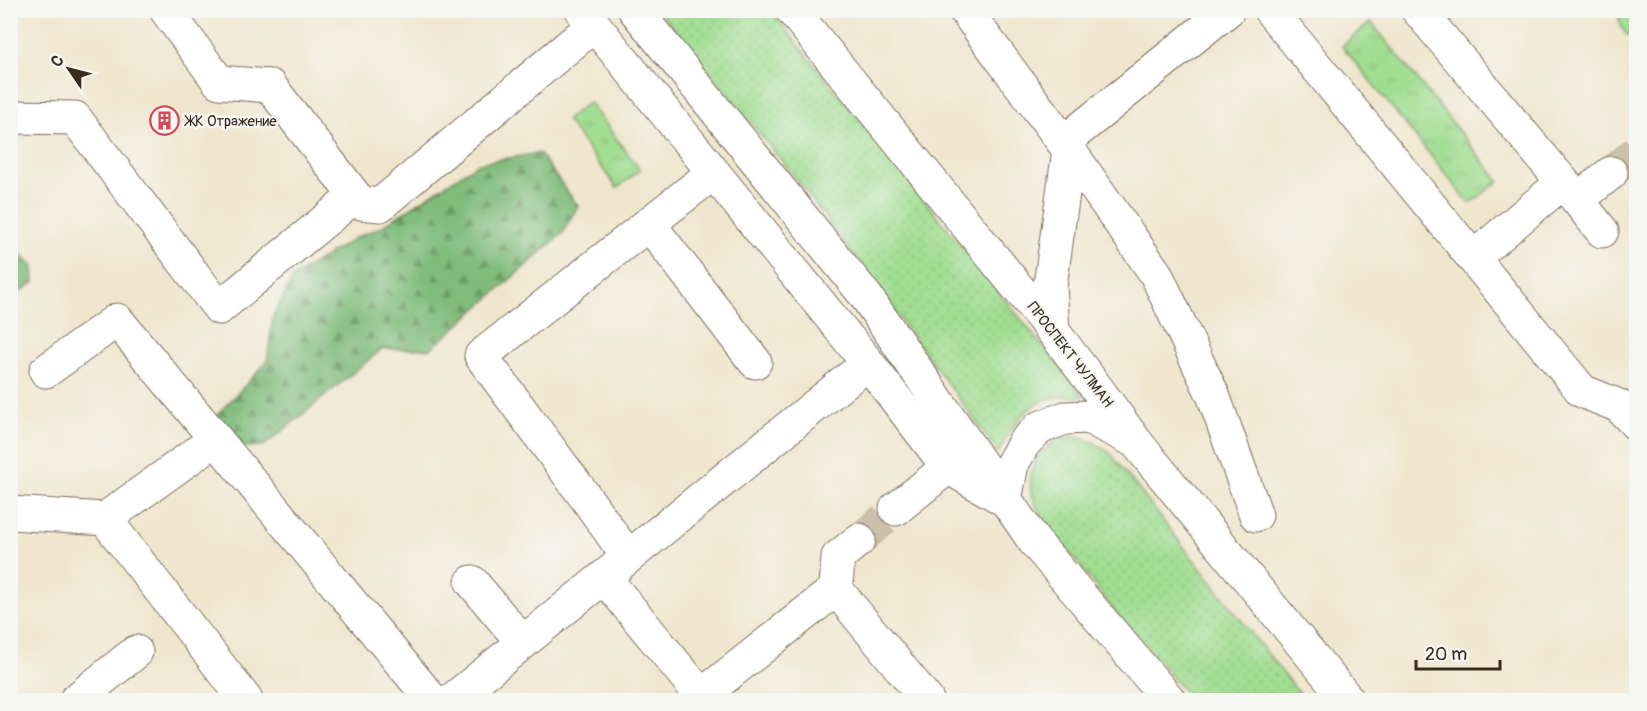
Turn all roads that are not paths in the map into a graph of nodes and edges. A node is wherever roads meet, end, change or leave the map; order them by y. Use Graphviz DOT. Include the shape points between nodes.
graph roads {
  1 [pos="166,10"];
  2 [pos="635,10"];
  3 [pos="792,10"];
  4 [pos="965,10"];
  5 [pos="1228,10"];
  6 [pos="1270,10"];
  7 [pos="1418,10"];
  8 [pos="588,18"];
  9 [pos="10,117"];
  10 [pos="1067,146"];
  11 [pos="713,172"];
  12 [pos="1611,173"];
  13 [pos="1570,191"];
  14 [pos="354,196"];
  15 [pos="650,224"];
  16 [pos="1602,231"];
  17 [pos="1473,258"];
  18 [pos="1053,331"];
  19 [pos="755,362"];
  20 [pos="868,363"];
  21 [pos="46,371"];
  22 [pos="1636,424"];
  23 [pos="216,439"];
  24 [pos="1136,442"];
  25 [pos="948,467"];
  26 [pos="1005,500"];
  27 [pos="896,509"];
  28 [pos="10,513"];
  29 [pos="1256,515"];
  30 [pos="105,519"];
  31 [pos="859,540"];
  32 [pos="616,567"];
  33 [pos="472,582"];
  34 [pos="836,590"];
  35 [pos="523,643"];
  36 [pos="136,652"];
  37 [pos="703,698"];
  38 [pos="75,700"];
  39 [pos="246,700"];
  40 [pos="432,700"];
  41 [pos="452,700"];
  42 [pos="927,700"];
  43 [pos="1169,700"];
  44 [pos="1348,700"];
  1 -- 14 [label="main road" via="219,82 270,86"];
  2 -- 26 [label="main road" via="865,295"];
  3 -- 18 [label="main road, ПРОСПЕКТ ЧУЛМАН"];
  4 -- 10 [label="main road"];
  5 -- 10 [label="main road"];
  6 -- 17 [label="main road"];
  7 -- 13 [label="main road"];
  8 -- 11 [label="main road"];
  8 -- 14 [label="main road" via="380,205 361,203"];
  9 -- 14 [label="main road" via="75,118 219,308"];
  10 -- 18 [label="main road" via="1050,285"];
  10 -- 29 [label="main road" via="1156,274 1213,396"];
  11 -- 15 [label="main road"];
  11 -- 20 [label="main road"];
  12 -- 13 [label="main road"];
  13 -- 16 [label="main road"];
  13 -- 17 [label="main road"];
  15 -- 19 [label="main road"];
  15 -- 32 [label="main road" via="481,356 589,502"];
  17 -- 22 [label="main road" via="1582,391 1619,406"];
  18 -- 24 [label="main road, ПРОСПЕКТ ЧУЛМАН"];
  20 -- 25 [label="main road"];
  20 -- 32 [label="main road"];
  21 -- 23 [label="main road" via="117,320"];
  23 -- 30 [label="main road"];
  23 -- 40 [label="main road"];
  24 -- 26 [label="main road" via="1088,417 1065,418 1040,428 1024,443 1012,464"];
  24 -- 44 [label="main road, ПРОСПЕКТ ЧУЛМАН"];
  25 -- 26 [label="main road"];
  25 -- 27 [label="main road"];
  26 -- 43 [label="main road" via="1034,541"];
  28 -- 30 [label="main road"];
  30 -- 39 [label="main road"];
  31 -- 34 [label="main road" via="838,556"];
  32 -- 35 [label="main road"];
  32 -- 37 [label="main road"];
  33 -- 35 [label="main road"];
  34 -- 37 [label="main road"];
  34 -- 42 [label="main road"];
  35 -- 41 [label="main road"];
  36 -- 38 [label="main road"];
}
